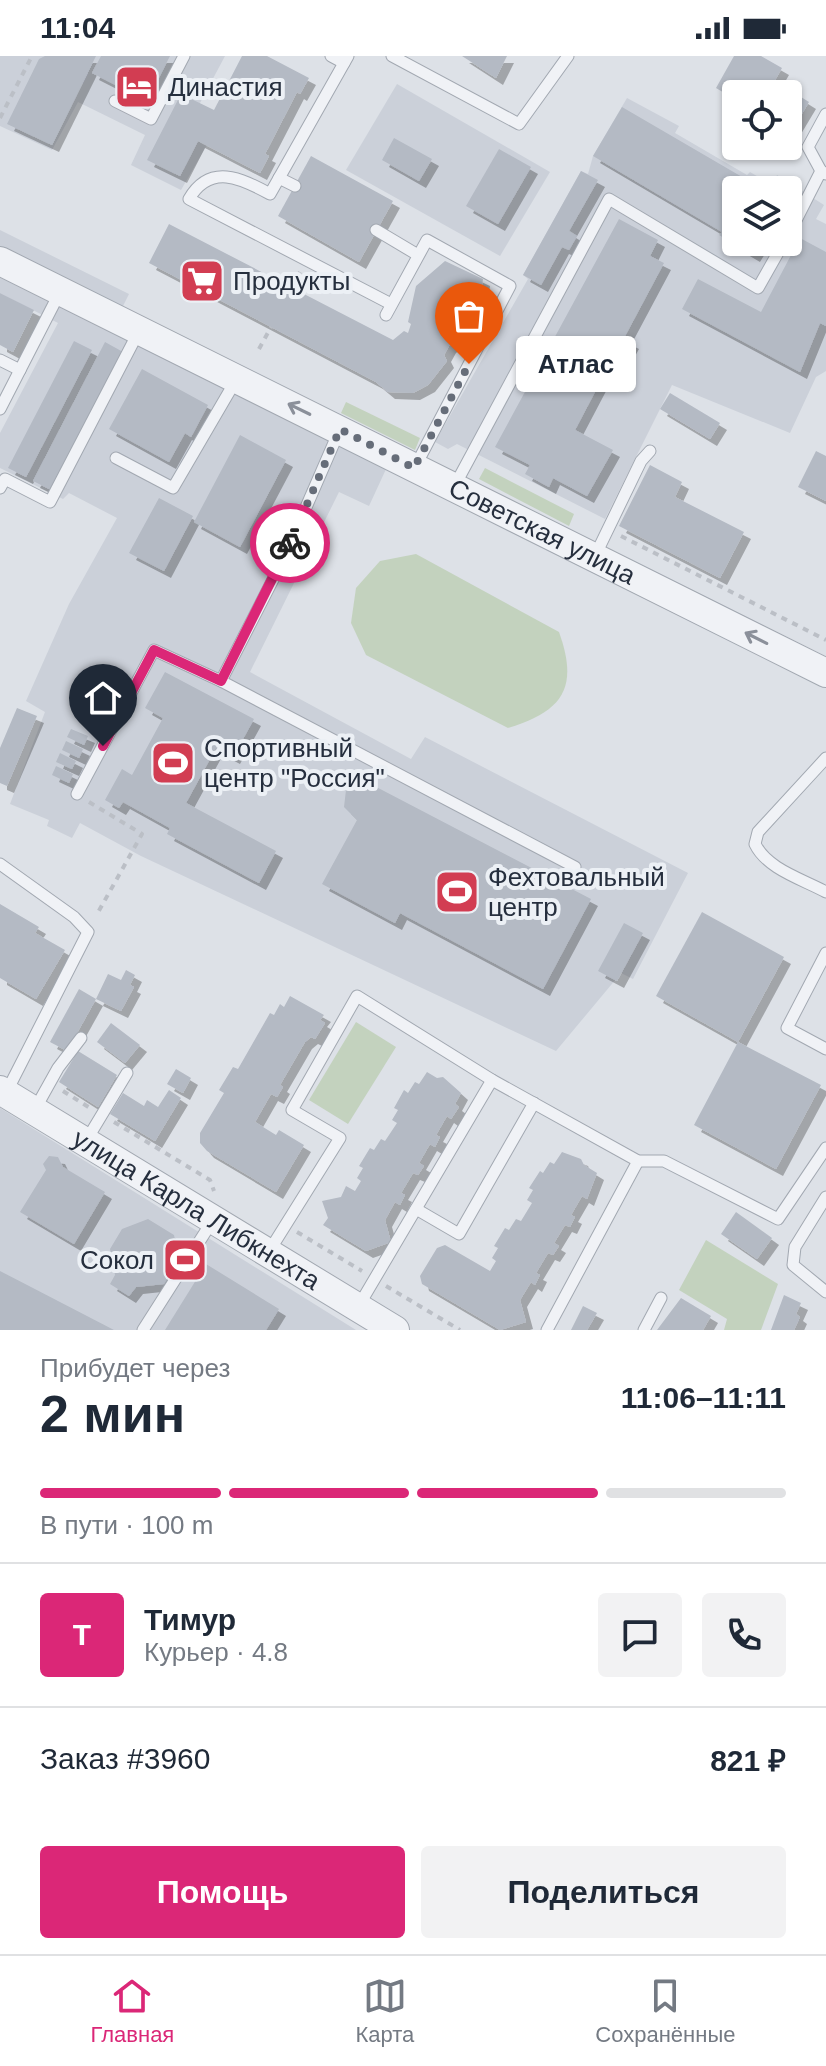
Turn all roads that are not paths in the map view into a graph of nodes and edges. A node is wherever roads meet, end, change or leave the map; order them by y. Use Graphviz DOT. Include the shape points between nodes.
graph roads {
  1 [pos="184,56"];
  2 [pos="331,56"];
  3 [pos="392,56"];
  4 [pos="568,56"];
  5 [pos="346,59"];
  6 [pos="115,101"];
  7 [pos="826,114"];
  8 [pos="823,172"];
  9 [pos="279,178"];
  10 [pos="295,186"];
  11 [pos="802,210"];
  12 [pos="376,230"];
  13 [pos="418,255"];
  14 [pos="776,256"];
  15 [pos="0,261"];
  16 [pos="61,291"];
  17 [pos="139,330"];
  18 [pos="0,360"];
  19 [pos="20,370"];
  20 [pos="237,379"];
  21 [pos="0,409"];
  22 [pos="340,429"];
  23 [pos="650,451"];
  24 [pos="116,458"];
  25 [pos="414,468"];
  26 [pos="0,488"];
  27 [pos="454,488"];
  28 [pos="595,557"];
  29 [pos="826,673"];
  30 [pos="221,681"];
  31 [pos="826,758"];
  32 [pos="77,794"];
  33 [pos="0,864"];
  34 [pos="575,867"];
  35 [pos="826,892"];
  36 [pos="826,953"];
  37 [pos="81,1038"];
  38 [pos="826,1049"];
  39 [pos="127,1073"];
  40 [pos="492,1080"];
  41 [pos="3,1092"];
  42 [pos="534,1103"];
  43 [pos="34,1111"];
  44 [pos="85,1142"];
  45 [pos="826,1148"];
  46 [pos="638,1161"];
  47 [pos="826,1197"];
  48 [pos="214,1207"];
  49 [pos="416,1209"];
  50 [pos="268,1253"];
  51 [pos="826,1292"];
  52 [pos="661,1298"];
  53 [pos="358,1307"];
  54 [pos="143,1330"];
  55 [pos="395,1330"];
  56 [pos="547,1330"];
  57 [pos="644,1330"];
  1 -- 6 [label="lane" via="151,119"];
  2 -- 5 [label="lane"];
  3 -- 4 [label="lane" via="519,124"];
  5 -- 9 [label="lane"];
  7 -- 8 [label="lane" via="808,147"];
  8 -- 11 [label="lane"];
  9 -- 10 [label="lane"];
  9 -- 13 [label="lane" via="270,194 235,176 205,180 189,199 389,310"];
  12 -- 13 [label="lane"];
  13 -- 25 [label="lane" via="427,240 510,286"];
  14 -- 27 [label="lane" via="758,288 609,199"];
  15 -- 16 [label="street, Советская улица"];
  16 -- 17 [label="street, Советская улица"];
  16 -- 19 [label="lane"];
  17 -- 20 [label="street, Советская улица"];
  17 -- 26 [label="lane" via="50,502 5,479"];
  18 -- 19 [label="lane"];
  19 -- 21 [label="lane"];
  22 -- 20 [label="street, Советская улица, one-way"];
  20 -- 24 [label="lane" via="173,488"];
  22 -- 25 [label="street, Советская улица"];
  22 -- 30 [label="lane" via="284,558"];
  23 -- 28 [label="lane"];
  25 -- 27 [label="street, Советская улица"];
  27 -- 28 [label="street, Советская улица"];
  29 -- 28 [label="street, Советская улица, one-way"];
  30 -- 32 [label="lane" via="154,650"];
  30 -- 34 [label="lane"];
  31 -- 35 [label="lane" via="758,832 755,844 773,865"];
  33 -- 41 [label="lane" via="88,932"];
  36 -- 38 [label="lane" via="787,1028"];
  37 -- 43 [label="lane"];
  39 -- 44 [label="lane"];
  40 -- 42 [label="lane"];
  40 -- 49 [label="lane"];
  40 -- 50 [label="lane" via="357,996 292,1110 340,1138"];
  41 -- 43 [label="street, улица Карла Либкнехта"];
  42 -- 46 [label="lane"];
  42 -- 49 [label="lane" via="459,1234"];
  43 -- 44 [label="street, улица Карла Либкнехта"];
  44 -- 48 [label="street, улица Карла Либкнехта"];
  45 -- 46 [label="lane" via="778,1219 664,1161"];
  46 -- 56 [label="lane"];
  47 -- 51 [label="lane" via="795,1247 793,1265"];
  48 -- 50 [label="street, улица Карла Либкнехта"];
  48 -- 54 [label="lane"];
  49 -- 53 [label="lane"];
  50 -- 53 [label="street, улица Карла Либкнехта"];
  52 -- 57 [label="lane"];
  53 -- 55 [label="street, улица Карла Либкнехта"];
}
